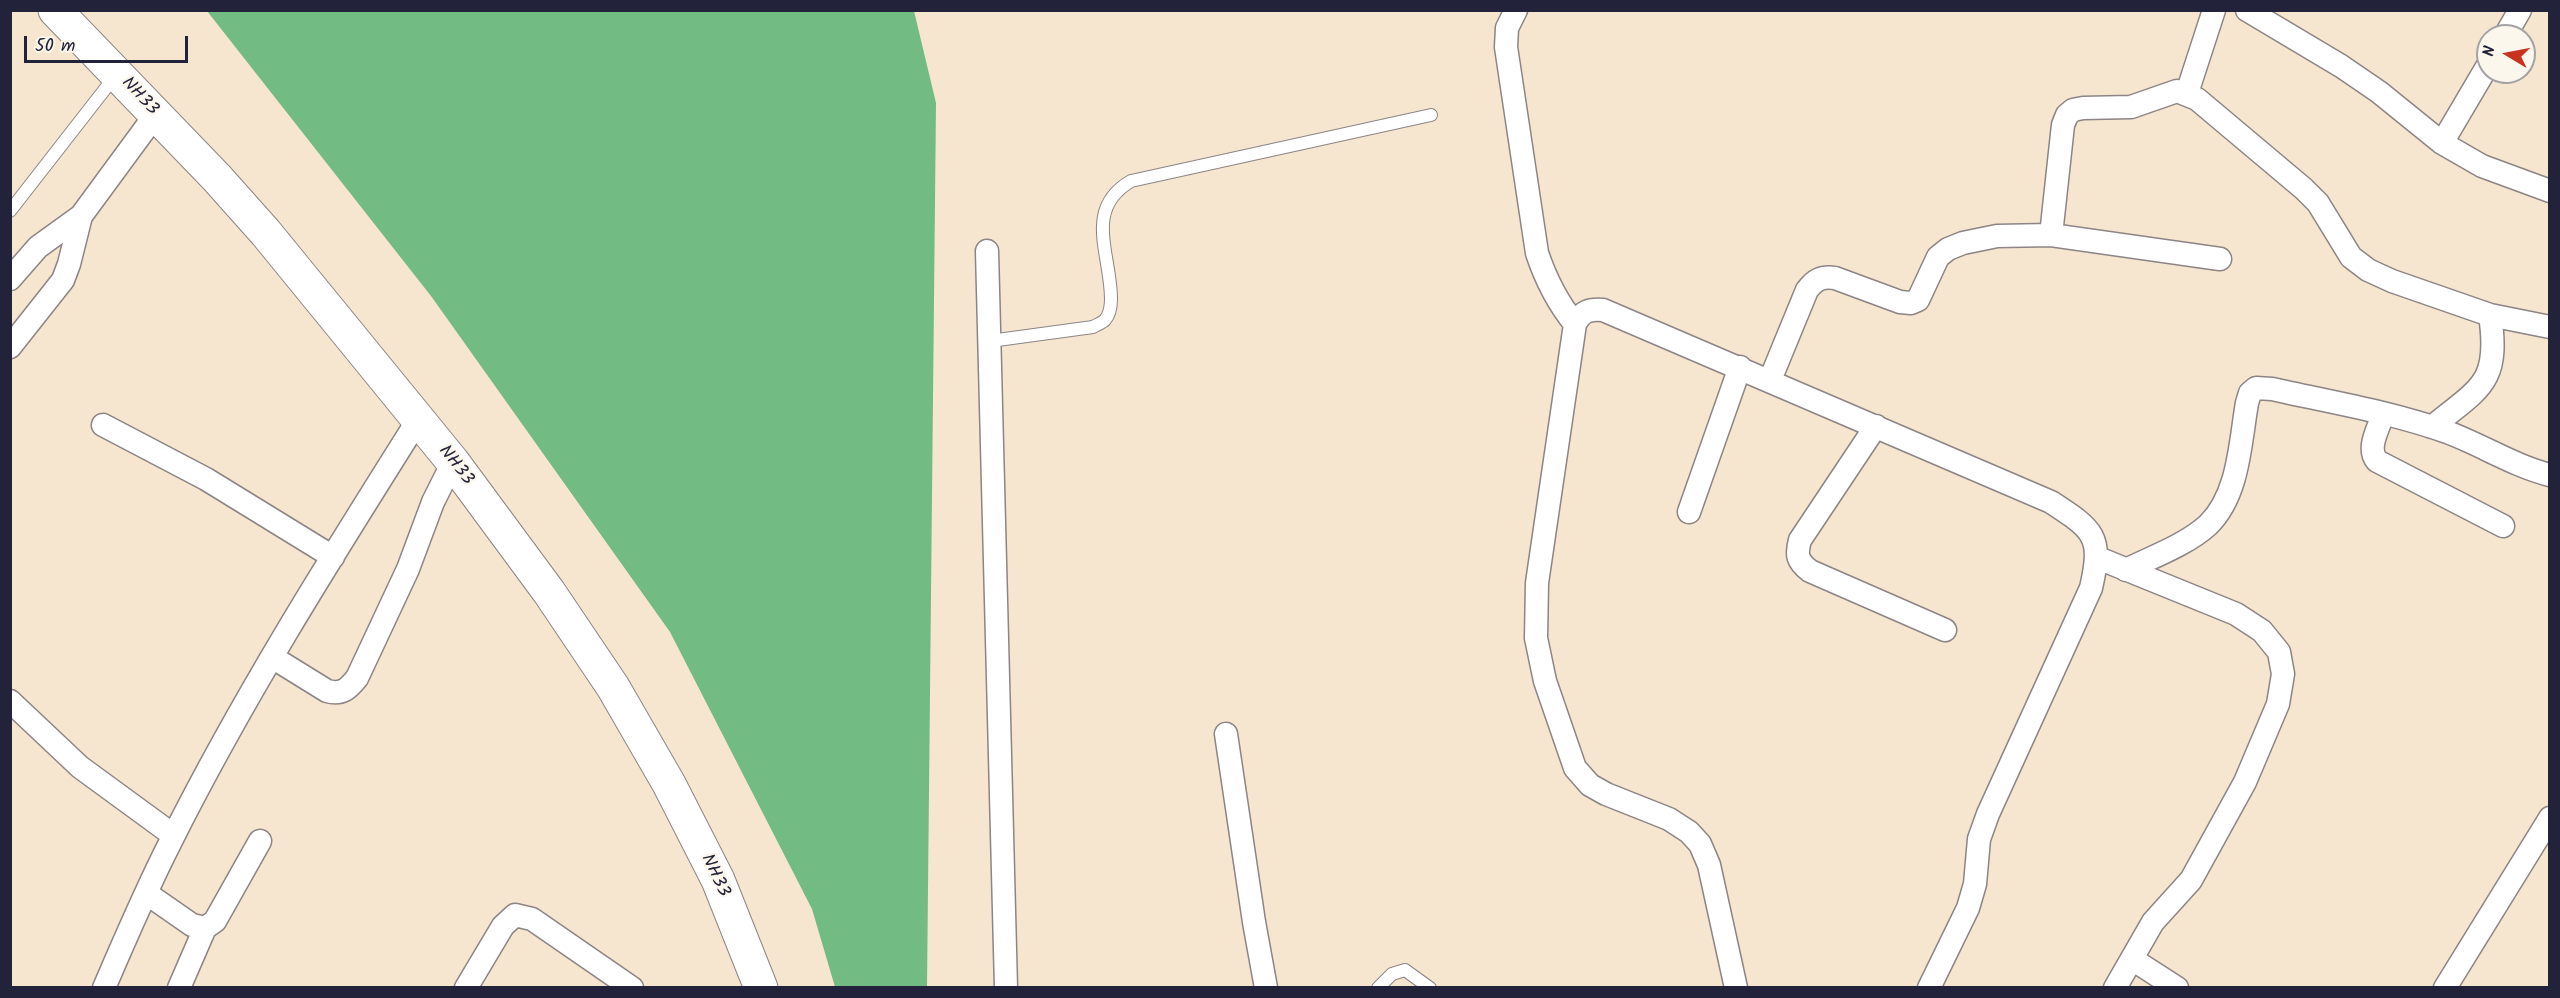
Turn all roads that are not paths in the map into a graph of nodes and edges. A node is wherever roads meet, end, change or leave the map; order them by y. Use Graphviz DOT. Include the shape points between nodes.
graph roads {
  1 [pos="55,10"];
  2 [pos="1516,10"];
  3 [pos="2214,10"];
  4 [pos="2247,10"];
  5 [pos="2520,10"];
  6 [pos="2512,24"];
  7 [pos="117,74"];
  8 [pos="2477,84"];
  9 [pos="2187,93"];
  10 [pos="156,114"];
  11 [pos="1431,115"];
  12 [pos="2442,143"];
  13 [pos="2550,191"];
  14 [pos="10,211"];
  15 [pos="81,216"];
  16 [pos="2051,236"];
  17 [pos="987,251"];
  18 [pos="2220,259"];
  19 [pos="10,279"];
  20 [pos="2490,315"];
  21 [pos="1575,324"];
  22 [pos="2550,327"];
  23 [pos="990,341"];
  24 [pos="10,347"];
  25 [pos="1740,367"];
  26 [pos="1770,380"];
  27 [pos="2383,414"];
  28 [pos="418,420"];
  29 [pos="103,425"];
  30 [pos="1876,426"];
  31 [pos="2432,428"];
  32 [pos="453,462"];
  33 [pos="2550,475"];
  34 [pos="1689,512"];
  35 [pos="2504,526"];
  36 [pos="333,557"];
  37 [pos="2098,558"];
  38 [pos="2126,570"];
  39 [pos="1945,630"];
  40 [pos="272,657"];
  41 [pos="10,701"];
  42 [pos="1226,734"];
  43 [pos="2550,818"];
  44 [pos="174,835"];
  45 [pos="260,841"];
  46 [pos="146,893"];
  47 [pos="205,928"];
  48 [pos="2132,959"];
  49 [pos="104,987"];
  50 [pos="179,987"];
  51 [pos="466,987"];
  52 [pos="632,987"];
  53 [pos="761,987"];
  54 [pos="1005,987"];
  55 [pos="1266,987"];
  56 [pos="1378,987"];
  57 [pos="1430,987"];
  58 [pos="1736,987"];
  59 [pos="1929,987"];
  60 [pos="2115,987"];
  61 [pos="2177,987"];
  62 [pos="2445,987"];
  1 -- 7 [label="main road, NH33"];
  2 -- 21 [label="street" via="1507,28 1506,47 1537,253 1546,281"];
  3 -- 9 [label="street"];
  4 -- 12 [label="street" via="2341,66"];
  5 -- 6 [label="street"];
  7 -- 10 [label="main road, NH33"];
  7 -- 14 [label="lane"];
  8 -- 12 [label="street"];
  9 -- 16 [label="street" via="2168,93 2131,107 2083,108 2067,115"];
  9 -- 20 [label="street" via="2304,189 2318,203 2351,257 2368,270"];
  10 -- 15 [label="street"];
  10 -- 28 [label="main road, NH33" via="266,234"];
  11 -- 23 [label="lane" via="1131,181 1117,189 1106,204 1102,221 1111,291 1111,308 1105,321 1093,327"];
  12 -- 13 [label="street" via="2482,166"];
  15 -- 19 [label="street" via="38,247"];
  15 -- 24 [label="street" via="63,280"];
  16 -- 18 [label="street"];
  16 -- 26 [label="street" via="1997,236 1948,249 1938,257 1918,300 1911,303 1824,276 1807,290"];
  17 -- 23 [label="street"];
  20 -- 22 [label="street"];
  20 -- 31 [label="street" via="2494,342 2487,378"];
  21 -- 25 [label="street" via="1581,313 1604,310"];
  21 -- 58 [label="street" via="1537,583 1536,638 1545,681 1575,768 1590,785 1669,819 1700,844 1709,865"];
  23 -- 54 [label="street"];
  25 -- 26 [label="street"];
  25 -- 34 [label="street"];
  26 -- 30 [label="street"];
  27 -- 31 [label="street"];
  27 -- 35 [label="street" via="2372,448 2377,461"];
  27 -- 38 [label="street" via="2256,388 2247,403 2234,476 2224,505 2207,526"];
  28 -- 32 [label="main road, NH33"];
  28 -- 36 [label="street"];
  29 -- 36 [label="street" via="206,479"];
  30 -- 37 [label="street" via="2051,502 2082,522 2094,538"];
  30 -- 39 [label="street" via="1800,540 1796,554 1800,564 1810,571"];
  31 -- 33 [label="street"];
  32 -- 40 [label="street" via="362,668 346,692 327,691"];
  32 -- 53 [label="main road, NH33" via="549,591 613,687 718,880"];
  36 -- 40 [label="street"];
  37 -- 38 [label="street"];
  37 -- 59 [label="street" via="2091,588 1988,814 1979,839 1975,884 1968,908"];
  38 -- 48 [label="street" via="2236,614 2262,631 2279,652 2283,674 2278,704 2245,782 2191,879 2153,922"];
  40 -- 44 [label="street"];
  41 -- 44 [label="street" via="80,766"];
  42 -- 55 [label="street"];
  43 -- 62 [label="street"];
  44 -- 46 [label="street"];
  45 -- 47 [label="street" via="215,921"];
  46 -- 47 [label="street" via="192,925"];
  46 -- 49 [label="street"];
  47 -- 50 [label="street"];
  48 -- 60 [label="street"];
  48 -- 61 [label="street"];
  51 -- 52 [label="street" via="503,926 515,915 532,919"];
  56 -- 57 [label="lane" via="1392,974 1405,970"];
}
